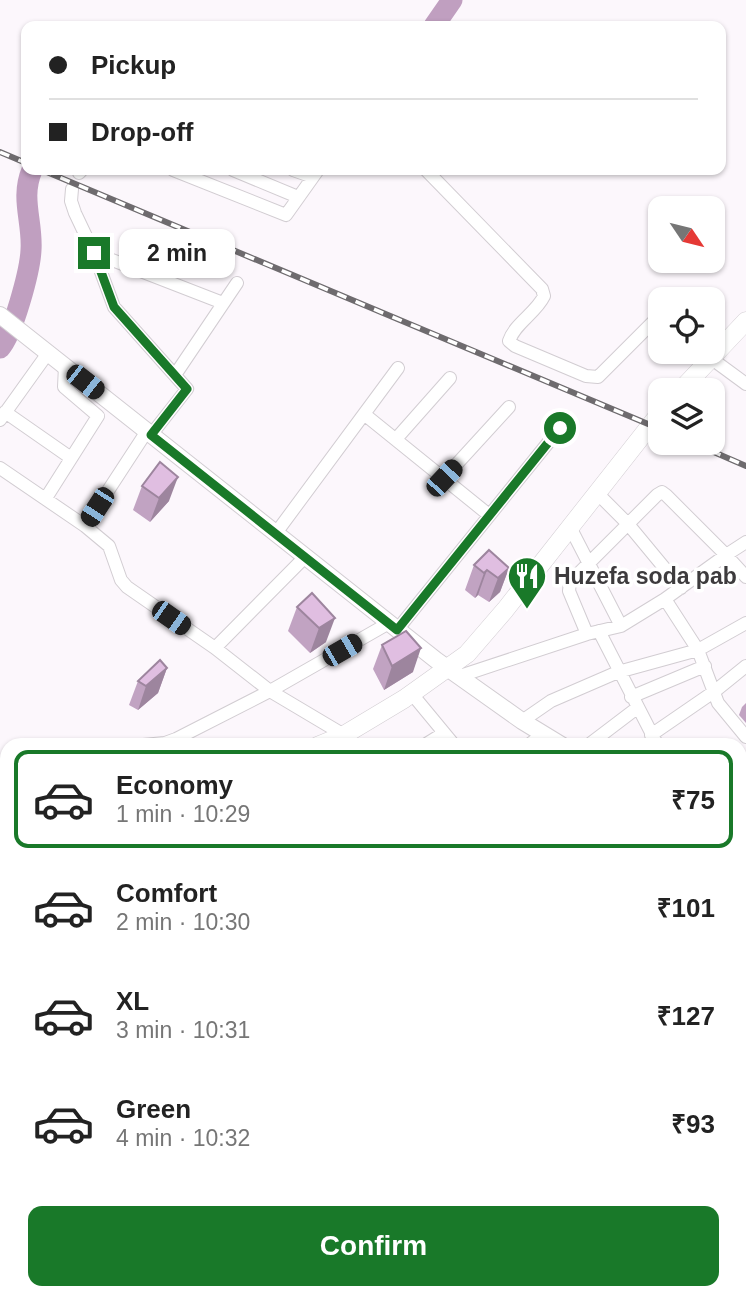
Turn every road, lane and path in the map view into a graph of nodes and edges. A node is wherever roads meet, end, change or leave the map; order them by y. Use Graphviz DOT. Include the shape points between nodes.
graph roads {
  1 [pos="185,175"];
  2 [pos="245,175"];
  3 [pos="315,175"];
  4 [pos="431,175"];
  5 [pos="72,189"];
  6 [pos="298,197"];
  7 [pos="94,253"];
  8 [pos="237,283"];
  9 [pos="223,303"];
  10 [pos="0,315"];
  11 [pos="746,321"];
  12 [pos="648,327"];
  13 [pos="725,341"];
  14 [pos="48,353"];
  15 [pos="725,361"];
  16 [pos="703,364"];
  17 [pos="65,366"];
  18 [pos="398,368"];
  19 [pos="175,375"];
  20 [pos="450,378"];
  21 [pos="691,378"];
  22 [pos="746,384"];
  23 [pos="509,408"];
  24 [pos="364,414"];
  25 [pos="3,416"];
  26 [pos="560,428"];
  27 [pos="648,428"];
  28 [pos="149,433"];
  29 [pos="396,439"];
  30 [pos="71,458"];
  31 [pos="0,468"];
  32 [pos="444,478"];
  33 [pos="597,493"];
  34 [pos="46,498"];
  35 [pos="489,515"];
  36 [pos="628,524"];
  37 [pos="85,526"];
  38 [pos="570,527"];
  39 [pos="276,533"];
  40 [pos="746,542"];
  41 [pos="726,555"];
  42 [pos="305,557"];
  43 [pos="590,562"];
  44 [pos="746,577"];
  45 [pos="681,588"];
  46 [pos="666,599"];
  47 [pos="746,622"];
  48 [pos="393,626"];
  49 [pos="621,626"];
  50 [pos="593,633"];
  51 [pos="215,648"];
  52 [pos="698,650"];
  53 [pos="705,666"];
  54 [pos="746,666"];
  55 [pos="454,672"];
  56 [pos="618,672"];
  57 [pos="270,691"];
  58 [pos="715,691"];
  59 [pos="412,694"];
  60 [pos="634,703"];
  61 [pos="522,721"];
  62 [pos="444,733"];
  63 [pos="344,734"];
  64 [pos="543,734"];
  65 [pos="746,737"];
  66 [pos="183,738"];
  67 [pos="335,738"];
  68 [pos="436,738"];
  69 [pos="448,738"];
  70 [pos="538,738"];
  71 [pos="550,738"];
  72 [pos="596,738"];
  73 [pos="653,738"];
  74 [pos="656,738"];
  1 -- 6 [label="street" via="283,215"];
  2 -- 6 [label="street"];
  3 -- 6 [label="street"];
  4 -- 12 [label="street" via="542,289 540,303 511,334 509,341 515,346 598,377"];
  5 -- 7 [label="street" via="75,213"];
  7 -- 9 [label="street"];
  7 -- 19 [label="street" via="114,307"];
  8 -- 9 [label="street"];
  9 -- 19 [label="street"];
  10 -- 14 [label="street"];
  11 -- 13 [label="main road"];
  14 -- 17 [label="street"];
  14 -- 25 [label="street"];
  15 -- 22 [label="street"];
  16 -- 21 [label="main road"];
  17 -- 28 [label="street"];
  17 -- 30 [label="street" via="64,387 98,416"];
  18 -- 24 [label="street"];
  19 -- 28 [label="street" via="187,389"];
  20 -- 29 [label="street"];
  23 -- 32 [label="street"];
  24 -- 29 [label="street"];
  24 -- 39 [label="street"];
  25 -- 30 [label="street"];
  26 -- 35 [label="street"];
  27 -- 33 [label="main road"];
  28 -- 37 [label="street"];
  28 -- 39 [label="street"];
  29 -- 32 [label="street"];
  30 -- 34 [label="street"];
  31 -- 34 [label="street"];
  32 -- 35 [label="street"];
  33 -- 36 [label="street"];
  33 -- 38 [label="main road"];
  34 -- 37 [label="street"];
  35 -- 48 [label="street"];
  36 -- 41 [label="street" via="662,492"];
  36 -- 43 [label="street"];
  36 -- 45 [label="street"];
  37 -- 51 [label="street" via="109,546 123,584"];
  38 -- 43 [label="street"];
  38 -- 55 [label="main road"];
  39 -- 42 [label="street"];
  40 -- 41 [label="street"];
  41 -- 44 [label="street"];
  41 -- 45 [label="street"];
  42 -- 48 [label="street"];
  42 -- 51 [label="street"];
  43 -- 49 [label="street"];
  43 -- 50 [label="street" via="568,586"];
  45 -- 46 [label="street"];
  46 -- 49 [label="street"];
  46 -- 52 [label="street"];
  47 -- 52 [label="street"];
  48 -- 55 [label="street"];
  48 -- 57 [label="street"];
  49 -- 50 [label="street"];
  50 -- 55 [label="street"];
  50 -- 56 [label="street"];
  51 -- 57 [label="street"];
  52 -- 53 [label="street"];
  52 -- 56 [label="street"];
  53 -- 58 [label="street"];
  53 -- 60 [label="street"];
  54 -- 58 [label="street"];
  55 -- 59 [label="main road"];
  55 -- 61 [label="street"];
  56 -- 60 [label="street"];
  56 -- 61 [label="street" via="551,701"];
  57 -- 63 [label="street"];
  57 -- 66 [label="street"];
  58 -- 65 [label="street" via="718,703"];
  58 -- 74 [label="street"];
  59 -- 62 [label="street"];
  59 -- 63 [label="main road"];
  60 -- 72 [label="street"];
  60 -- 73 [label="street"];
  61 -- 64 [label="street"];
  62 -- 68 [label="street"];
  62 -- 69 [label="street"];
  63 -- 67 [label="main road"];
  64 -- 70 [label="street"];
  64 -- 71 [label="street"];
}
